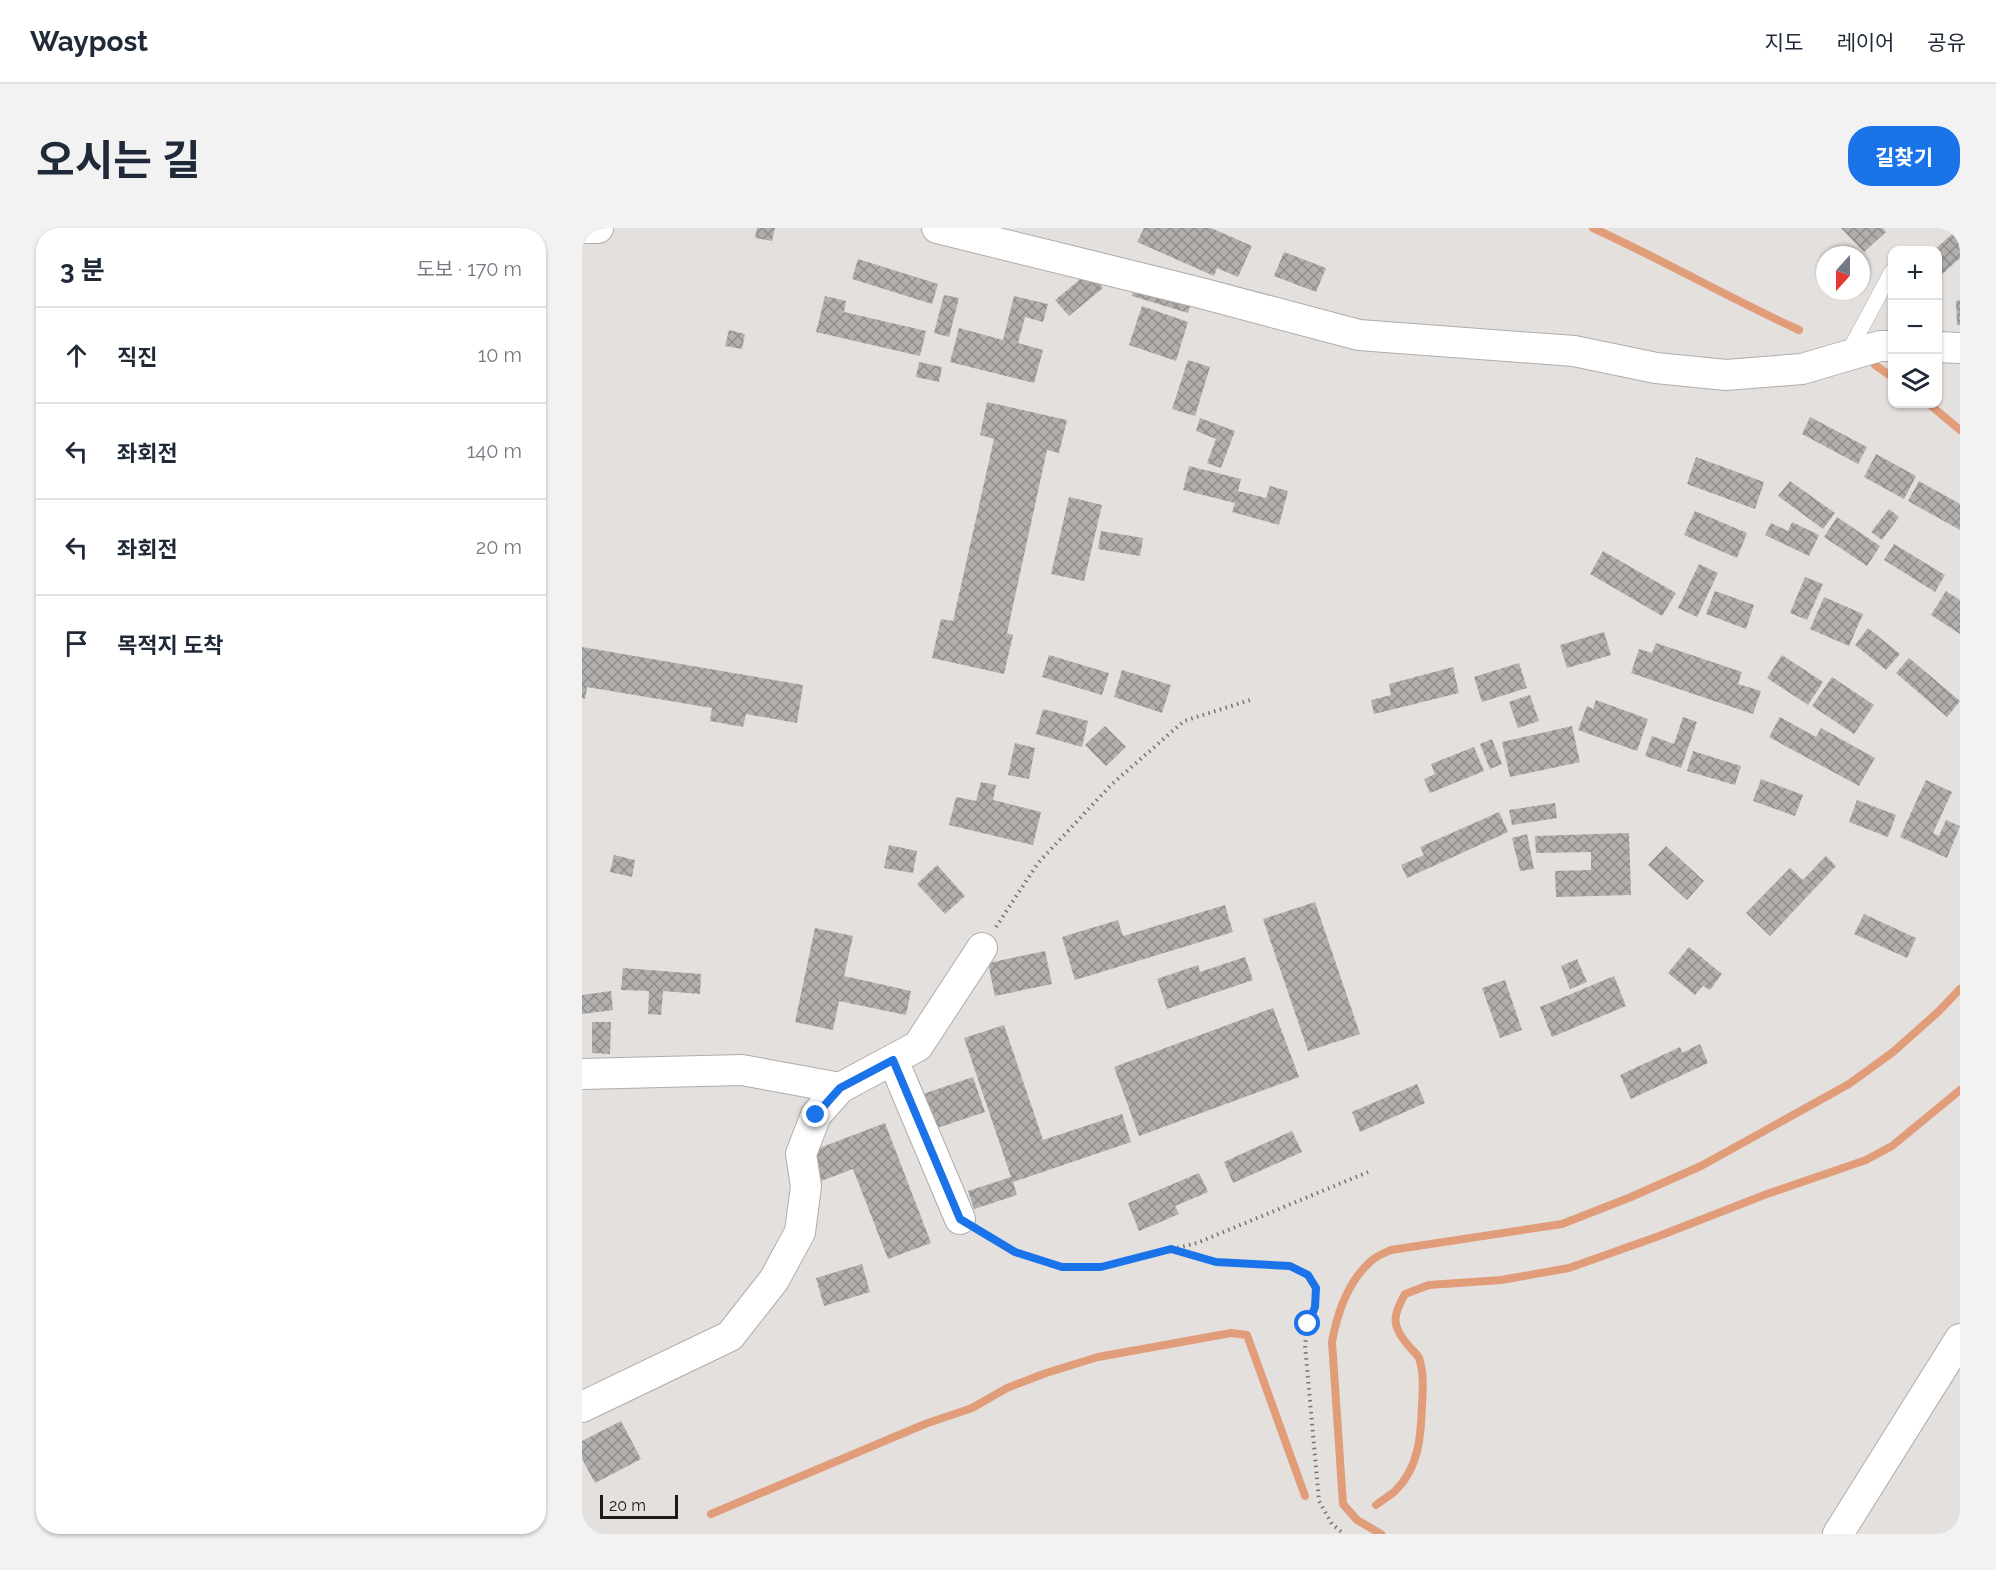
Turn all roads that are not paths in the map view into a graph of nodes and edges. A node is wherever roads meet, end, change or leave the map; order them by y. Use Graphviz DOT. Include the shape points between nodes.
graph roads {
  1 [pos="582,228"];
  2 [pos="598,228"];
  3 [pos="937,228"];
  4 [pos="1888,280"];
  5 [pos="1888,346"];
  6 [pos="1942,347"];
  7 [pos="1960,348"];
  8 [pos="1847,356"];
  9 [pos="982,948"];
  10 [pos="893,1060"];
  11 [pos="582,1074"];
  12 [pos="840,1088"];
  13 [pos="960,1219"];
  14 [pos="1960,1339"];
  15 [pos="582,1407"];
  16 [pos="1838,1534"];
  1 -- 2 [label="street"];
  3 -- 8 [label="street" via="1359,335 1574,351 1656,368 1726,375 1802,369"];
  4 -- 8 [label="lane"];
  5 -- 8 [label="street"];
  6 -- 7 [label="street"];
  9 -- 10 [label="street" via="918,1046"];
  10 -- 12 [label="street"];
  10 -- 13 [label="street"];
  11 -- 12 [label="street" via="742,1070"];
  12 -- 15 [label="street" via="816,1115 801,1154 806,1186 800,1232 774,1280 730,1336"];
  14 -- 16 [label="street"];
}
